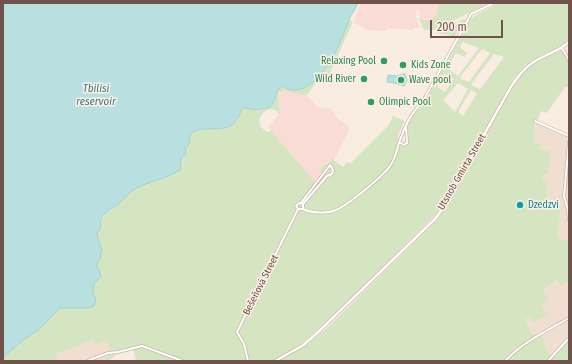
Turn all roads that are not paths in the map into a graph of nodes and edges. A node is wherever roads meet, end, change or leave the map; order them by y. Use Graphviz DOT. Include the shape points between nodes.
graph roads {
  1 [pos="494,3"];
  2 [pos="569,42"];
  3 [pos="562,48"];
  4 [pos="569,60"];
  5 [pos="535,121"];
  6 [pos="406,126"];
  7 [pos="569,136"];
  8 [pos="400,142"];
  9 [pos="569,142"];
  10 [pos="302,204"];
  11 [pos="302,208"];
  12 [pos="298,210"];
  13 [pos="569,220"];
  14 [pos="569,318"];
  15 [pos="569,338"];
  16 [pos="87,361"];
  17 [pos="183,361"];
  18 [pos="248,361"];
  19 [pos="275,361"];
  20 [pos="505,361"];
  21 [pos="548,361"];
  1 -- 6 [label="street" via="471,14 426,96 414,110"];
  2 -- 3 [label="main road, Utsnob Gmirta Street"];
  3 -- 4 [label="street"];
  3 -- 19 [label="main road, Utsnob Gmirta Street" via="532,63 512,84 436,218 315,335 302,346"];
  5 -- 7 [label="street"];
  6 -- 8 [label="street"];
  6 -- 8 [label="street" via="407,143 404,145"];
  8 -- 11 [label="street" via="390,166 342,207 330,212"];
  9 -- 13 [label="street" via="564,196"];
  10 -- 10 [label="street" via="327,176 332,174 330,165"];
  10 -- 11 [label="street"];
  10 -- 12 [label="street, Bešeňová Street" via="297,205"];
  11 -- 12 [label="street"];
  12 -- 18 [label="street, Bešeňová Street" via="237,332 244,344"];
  14 -- 20 [label="street" via="530,340"];
  15 -- 21 [label="street"];
  16 -- 17 [label="street" via="108,353 142,346"];
}
